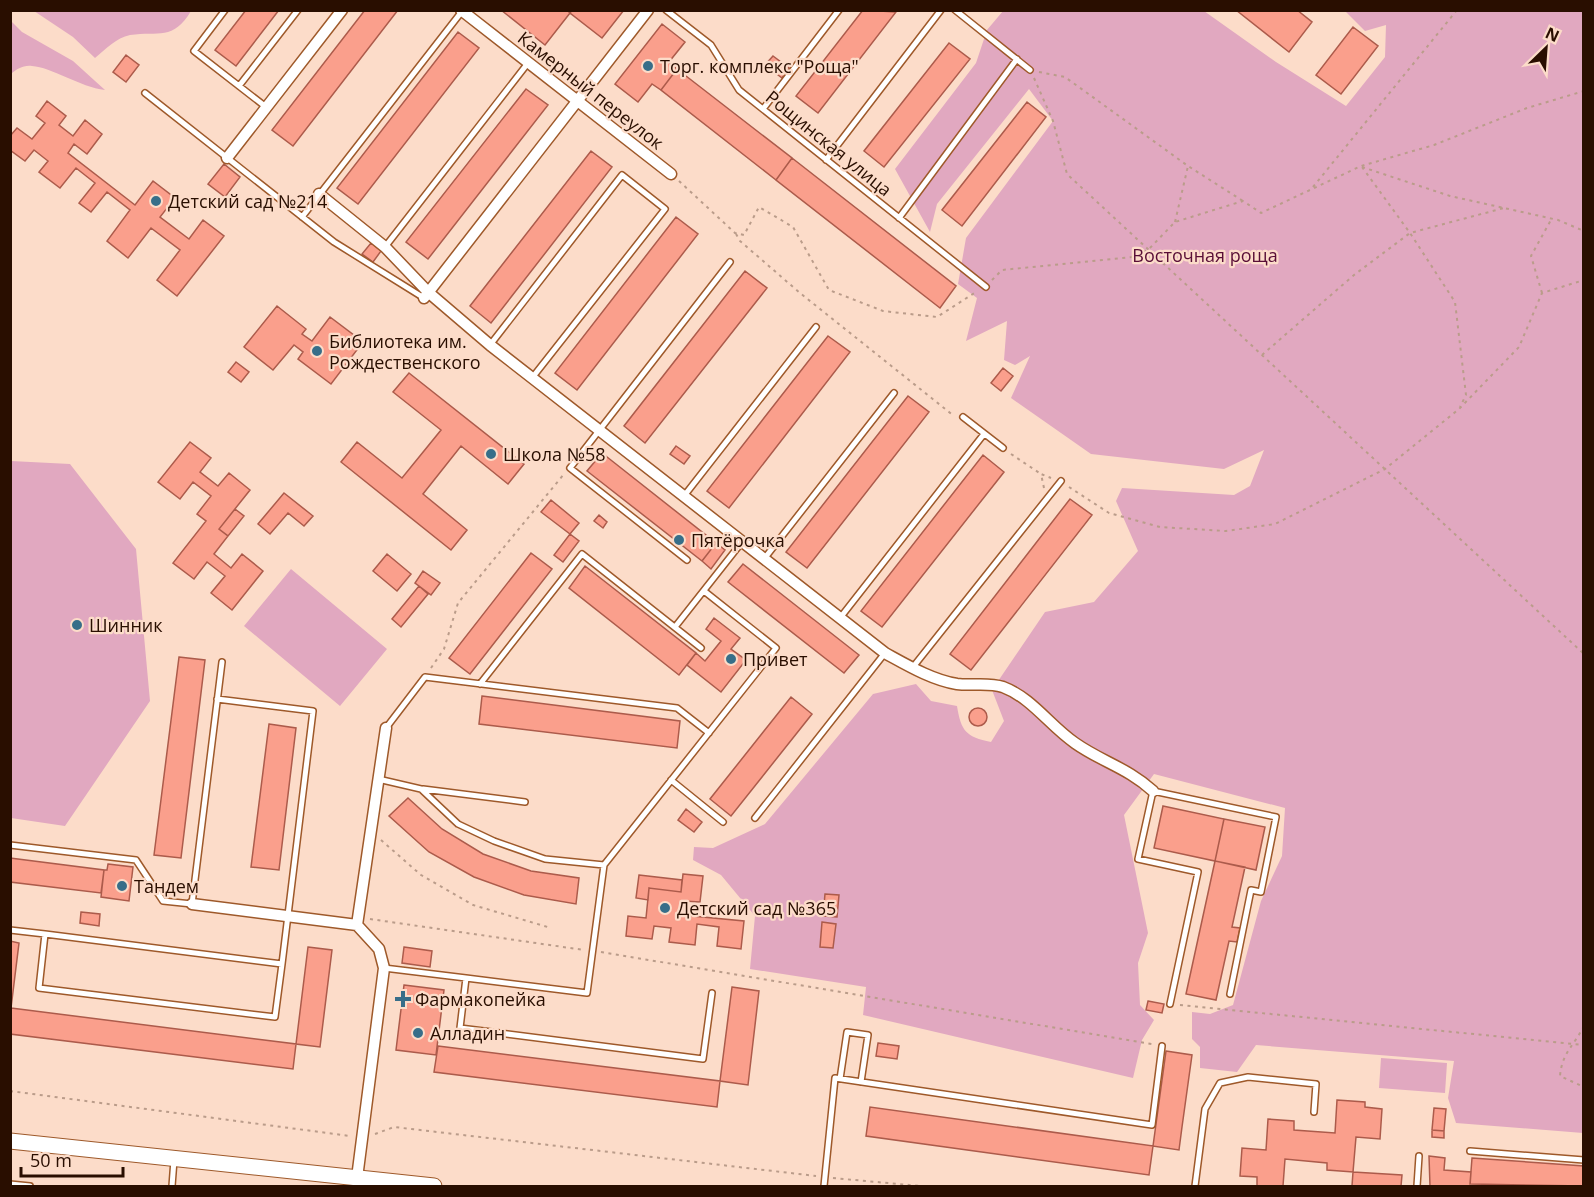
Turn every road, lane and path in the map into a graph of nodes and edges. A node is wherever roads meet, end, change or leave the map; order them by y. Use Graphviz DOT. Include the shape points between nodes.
graph roads {
  1 [pos="225,10"];
  2 [pos="298,10"];
  3 [pos="342,10"];
  4 [pos="648,10"];
  5 [pos="666,10"];
  6 [pos="839,10"];
  7 [pos="941,10"];
  8 [pos="955,10"];
  9 [pos="1457,10"];
  10 [pos="462,11"];
  11 [pos="1017,59"];
  12 [pos="528,63"];
  13 [pos="1030,70"];
  14 [pos="239,86"];
  15 [pos="1584,91"];
  16 [pos="145,93"];
  17 [pos="577,101"];
  18 [pos="266,107"];
  19 [pos="763,109"];
  20 [pos="227,158"];
  21 [pos="826,160"];
  22 [pos="1188,166"];
  23 [pos="1361,166"];
  24 [pos="671,174"];
  25 [pos="1311,190"];
  26 [pos="319,194"];
  27 [pos="1243,201"];
  28 [pos="1504,208"];
  29 [pos="302,217"];
  30 [pos="899,218"];
  31 [pos="1552,218"];
  32 [pos="1175,222"];
  33 [pos="1584,231"];
  34 [pos="1410,232"];
  35 [pos="735,233"];
  36 [pos="385,247"];
  37 [pos="1148,250"];
  38 [pos="730,262"];
  39 [pos="1584,280"];
  40 [pos="986,287"];
  41 [pos="1542,293"];
  42 [pos="426,295"];
  43 [pos="816,327"];
  44 [pos="490,345"];
  45 [pos="1262,355"];
  46 [pos="532,378"];
  47 [pos="894,393"];
  48 [pos="1459,410"];
  49 [pos="963,417"];
  50 [pos="599,430"];
  51 [pos="984,434"];
  52 [pos="1003,448"];
  53 [pos="570,468"];
  54 [pos="1385,469"];
  55 [pos="1041,474"];
  56 [pos="1061,481"];
  57 [pos="684,496"];
  58 [pos="742,543"];
  59 [pos="765,559"];
  60 [pos="687,560"];
  61 [pos="704,591"];
  62 [pos="840,618"];
  63 [pos="675,627"];
  64 [pos="701,648"];
  65 [pos="885,653"];
  66 [pos="1584,654"];
  67 [pos="222,662"];
  68 [pos="913,667"];
  69 [pos="425,677"];
  70 [pos="480,684"];
  71 [pos="217,699"];
  72 [pos="386,728"];
  73 [pos="709,733"];
  74 [pos="378,778"];
  75 [pos="671,780"];
  76 [pos="421,789"];
  77 [pos="1153,791"];
  78 [pos="525,802"];
  79 [pos="755,818"];
  80 [pos="723,822"];
  81 [pos="370,830"];
  82 [pos="10,845"];
  83 [pos="604,865"];
  84 [pos="192,904"];
  85 [pos="288,916"];
  86 [pos="357,921"];
  87 [pos="551,928"];
  88 [pos="10,930"];
  89 [pos="45,934"];
  90 [pos="592,951"];
  91 [pos="282,964"];
  92 [pos="384,968"];
  93 [pos="466,978"];
  94 [pos="712,993"];
  95 [pos="1230,994"];
  96 [pos="1170,1004"];
  97 [pos="1584,1026"];
  98 [pos="1574,1044"];
  99 [pos="1584,1045"];
  100 [pos="1162,1046"];
  101 [pos="840,1079"];
  102 [pos="861,1082"];
  103 [pos="1584,1087"];
  104 [pos="10,1091"];
  105 [pos="1314,1112"];
  106 [pos="362,1138"];
  107 [pos="10,1141"];
  108 [pos="1470,1151"];
  109 [pos="1419,1156"];
  110 [pos="175,1159"];
  111 [pos="1584,1160"];
  112 [pos="825,1177"];
  113 [pos="357,1178"];
  114 [pos="10,1184"];
  115 [pos="30,1186"];
  116 [pos="172,1186"];
  117 [pos="434,1186"];
  118 [pos="824,1186"];
  119 [pos="920,1186"];
  120 [pos="1195,1186"];
  121 [pos="1417,1186"];
  1 -- 14 [label="lane" via="194,51"];
  2 -- 14 [label="lane"];
  3 -- 18 [label="street"];
  4 -- 17 [label="street"];
  5 -- 19 [label="lane, Рощинская улица" via="711,45 739,90"];
  6 -- 19 [label="lane"];
  7 -- 21 [label="lane"];
  8 -- 11 [label="lane"];
  9 -- 25 [label="path"];
  10 -- 12 [label="street, Камерный переулок"];
  10 -- 26 [label="lane"];
  11 -- 13 [label="lane"];
  11 -- 30 [label="lane"];
  12 -- 17 [label="street, Камерный переулок"];
  12 -- 36 [label="lane"];
  13 -- 22 [label="path" via="1065,77"];
  13 -- 37 [label="path" via="1053,121 1067,174"];
  14 -- 18 [label="lane"];
  15 -- 23 [label="path" via="1527,108 1434,145"];
  16 -- 20 [label="lane"];
  17 -- 24 [label="street, Камерный переулок"];
  17 -- 42 [label="street"];
  18 -- 20 [label="street"];
  19 -- 21 [label="lane, Рощинская улица"];
  20 -- 29 [label="lane"];
  21 -- 30 [label="lane, Рощинская улица"];
  22 -- 27 [label="path"];
  22 -- 32 [label="path"];
  23 -- 25 [label="path"];
  23 -- 28 [label="path" via="1450,196"];
  23 -- 34 [label="path"];
  24 -- 35 [label="path"];
  25 -- 27 [label="path" via="1261,213"];
  26 -- 29 [label="lane"];
  26 -- 36 [label="street"];
  27 -- 32 [label="path"];
  28 -- 31 [label="path"];
  28 -- 34 [label="path"];
  29 -- 42 [label="lane" via="334,242"];
  30 -- 40 [label="lane, Рощинская улица"];
  31 -- 33 [label="path"];
  31 -- 41 [label="path" via="1532,256"];
  32 -- 37 [label="path"];
  34 -- 45 [label="path"];
  34 -- 48 [label="path" via="1455,302 1466,395"];
  35 -- 40 [label="path" via="744,235 759,207 793,227 829,290 883,311 937,317"];
  35 -- 49 [label="path" via="740,242 800,293 951,416"];
  36 -- 42 [label="street"];
  37 -- 40 [label="path" via="1132,257 1002,270"];
  37 -- 45 [label="path"];
  38 -- 50 [label="lane"];
  39 -- 41 [label="path"];
  41 -- 48 [label="path" via="1519,346"];
  42 -- 44 [label="street"];
  43 -- 57 [label="lane"];
  44 -- 46 [label="street"];
  44 -- 46 [label="lane" via="622,175 665,208"];
  45 -- 54 [label="path"];
  46 -- 50 [label="street"];
  47 -- 59 [label="lane"];
  48 -- 54 [label="path"];
  49 -- 51 [label="lane"];
  50 -- 53 [label="lane"];
  50 -- 57 [label="street"];
  51 -- 52 [label="lane"];
  51 -- 62 [label="lane"];
  52 -- 55 [label="path"];
  53 -- 60 [label="lane"];
  53 -- 69 [label="path" via="458,603 444,649"];
  54 -- 56 [label="path" via="1275,524 1226,531 1160,527 1109,513"];
  54 -- 66 [label="path"];
  56 -- 68 [label="lane"];
  57 -- 58 [label="street"];
  58 -- 59 [label="street"];
  58 -- 61 [label="lane"];
  59 -- 62 [label="street"];
  61 -- 63 [label="lane"];
  61 -- 73 [label="lane" via="776,648"];
  62 -- 65 [label="street"];
  63 -- 64 [label="lane"];
  63 -- 70 [label="lane" via="582,554"];
  65 -- 68 [label="street"];
  65 -- 79 [label="lane"];
  67 -- 71 [label="lane"];
  68 -- 77 [label="street" via="956,684 1001,687 1014,693 1074,742 1134,774"];
  69 -- 70 [label="lane"];
  69 -- 72 [label="lane"];
  70 -- 73 [label="lane" via="677,708"];
  71 -- 84 [label="lane"];
  71 -- 85 [label="lane" via="313,711"];
  72 -- 74 [label="street"];
  73 -- 75 [label="lane"];
  74 -- 76 [label="lane"];
  74 -- 81 [label="street"];
  75 -- 80 [label="lane"];
  75 -- 83 [label="lane"];
  76 -- 78 [label="lane"];
  76 -- 83 [label="lane" via="459,824 494,841 545,859"];
  77 -- 95 [label="lane" via="1276,817 1261,892 1251,890"];
  77 -- 96 [label="lane" via="1138,859 1198,872"];
  81 -- 86 [label="street"];
  81 -- 87 [label="path" via="421,875 473,905"];
  82 -- 84 [label="lane" via="136,860 163,900"];
  83 -- 90 [label="lane"];
  84 -- 85 [label="street"];
  85 -- 86 [label="street"];
  85 -- 91 [label="lane"];
  86 -- 90 [label="path"];
  86 -- 92 [label="street" via="379,949"];
  88 -- 89 [label="lane"];
  89 -- 91 [label="lane"];
  89 -- 91 [label="lane" via="39,988 275,1017"];
  90 -- 93 [label="lane" via="587,993"];
  90 -- 100 [label="path"];
  92 -- 93 [label="lane"];
  92 -- 106 [label="street"];
  93 -- 94 [label="lane" via="459,1028 703,1059"];
  96 -- 98 [label="path"];
  97 -- 98 [label="path"];
  98 -- 99 [label="path"];
  98 -- 103 [label="path" via="1562,1058 1560,1076"];
  100 -- 102 [label="lane" via="1152,1125"];
  101 -- 102 [label="lane"];
  101 -- 102 [label="lane" via="847,1032 868,1035"];
  101 -- 112 [label="lane" via="836,1078"];
  104 -- 106 [label="path"];
  105 -- 120 [label="lane" via="1316,1084 1248,1077 1220,1083 1205,1109"];
  106 -- 112 [label="path" via="394,1127"];
  106 -- 113 [label="street"];
  107 -- 110 [label="main road"];
  108 -- 111 [label="lane"];
  109 -- 121 [label="lane"];
  110 -- 113 [label="main road"];
  110 -- 116 [label="lane"];
  112 -- 118 [label="lane"];
  112 -- 119 [label="path"];
  113 -- 117 [label="main road"];
  114 -- 115 [label="lane"];
}
